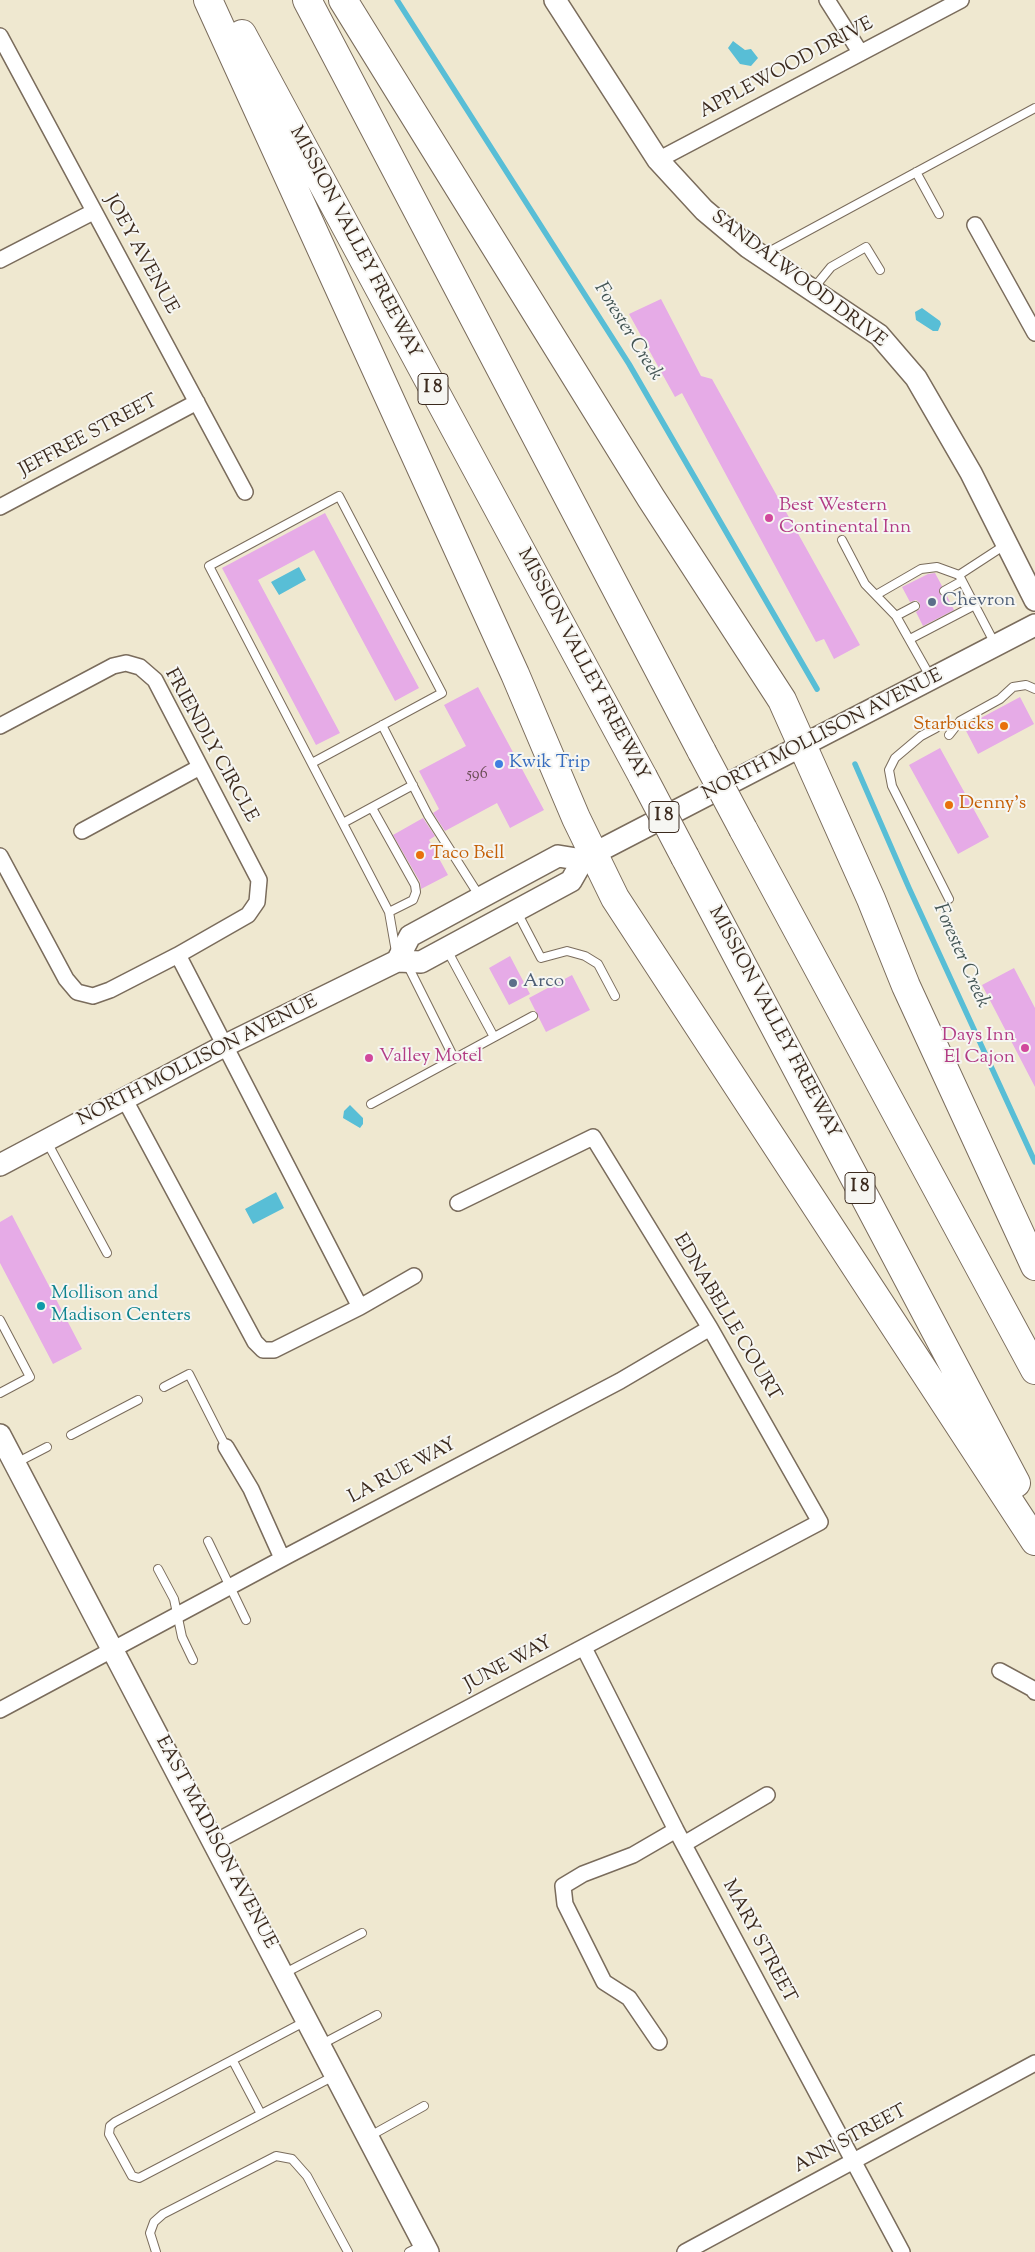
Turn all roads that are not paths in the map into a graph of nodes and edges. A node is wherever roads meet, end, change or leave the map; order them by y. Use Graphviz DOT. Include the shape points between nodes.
graph roads {
  1 [pos="208,0"];
  2 [pos="223,0"];
  3 [pos="307,0"];
  4 [pos="343,0"];
  5 [pos="555,0"];
  6 [pos="827,0"];
  7 [pos="961,0"];
  8 [pos="0,36"];
  9 [pos="860,52"];
  10 [pos="1035,108"];
  11 [pos="658,160"];
  12 [pos="916,172"];
  13 [pos="93,212"];
  14 [pos="939,214"];
  15 [pos="975,225"];
  16 [pos="762,256"];
  17 [pos="0,260"];
  18 [pos="880,270"];
  19 [pos="813,289"];
  20 [pos="1035,333"];
  21 [pos="197,402"];
  22 [pos="245,492"];
  23 [pos="0,508"];
  24 [pos="842,540"];
  25 [pos="1007,543"];
  26 [pos="960,578"];
  27 [pos="944,591"];
  28 [pos="876,595"];
  29 [pos="1035,600"];
  30 [pos="975,605"];
  31 [pos="915,606"];
  32 [pos="896,616"];
  33 [pos="1035,625"];
  34 [pos="910,639"];
  35 [pos="996,646"];
  36 [pos="932,679"];
  37 [pos="1035,689"];
  38 [pos="382,725"];
  39 [pos="0,726"];
  40 [pos="936,728"];
  41 [pos="949,735"];
  42 [pos="802,747"];
  43 [pos="312,763"];
  44 [pos="200,767"];
  45 [pos="413,786"];
  46 [pos="372,808"];
  47 [pos="343,823"];
  48 [pos="82,831"];
  49 [pos="0,856"];
  50 [pos="588,857"];
  51 [pos="949,899"];
  52 [pos="476,900"];
  53 [pos="516,910"];
  54 [pos="389,912"];
  55 [pos="446,948"];
  56 [pos="178,955"];
  57 [pos="401,961"];
  58 [pos="615,996"];
  59 [pos="533,1016"];
  60 [pos="494,1037"];
  61 [pos="224,1046"];
  62 [pos="454,1058"];
  63 [pos="125,1100"];
  64 [pos="371,1104"];
  65 [pos="46,1140"];
  66 [pos="0,1165"];
  67 [pos="458,1203"];
  68 [pos="107,1253"];
  69 [pos="1035,1266"];
  70 [pos="414,1276"];
  71 [pos="360,1307"];
  72 [pos="0,1320"];
  73 [pos="710,1328"];
  74 [pos="1035,1370"];
  75 [pos="164,1387"];
  76 [pos="0,1393"];
  77 [pos="138,1400"];
  78 [pos="71,1435"];
  79 [pos="48,1447"];
  80 [pos="226,1447"];
  81 [pos="6,1451"];
  82 [pos="1035,1519"];
  83 [pos="820,1522"];
  84 [pos="1035,1540"];
  85 [pos="208,1541"];
  86 [pos="282,1558"];
  87 [pos="158,1569"];
  88 [pos="232,1585"];
  89 [pos="176,1614"];
  90 [pos="246,1620"];
  91 [pos="584,1648"];
  92 [pos="114,1651"];
  93 [pos="193,1660"];
  94 [pos="1000,1671"];
  95 [pos="1035,1692"];
  96 [pos="0,1710"];
  97 [pos="767,1795"];
  98 [pos="676,1830"];
  99 [pos="215,1842"];
  100 [pos="684,1844"];
  101 [pos="362,1933"];
  102 [pos="283,1974"];
  103 [pos="377,2014"];
  104 [pos="307,2020"];
  105 [pos="659,2042"];
  106 [pos="320,2045"];
  107 [pos="233,2061"];
  108 [pos="1035,2064"];
  109 [pos="336,2075"];
  110 [pos="424,2106"];
  111 [pos="262,2114"];
  112 [pos="369,2137"];
  113 [pos="852,2162"];
  114 [pos="421,2249"];
  115 [pos="156,2252"];
  116 [pos="348,2252"];
  117 [pos="685,2252"];
  118 [pos="902,2252"];
  1 -- 50 [label="highway" via="515,674 576,818"];
  2 -- 82 [label="highway, MISSION VALLEY FREEWAY / I 8, bridge" via="643,777"];
  3 -- 74 [label="highway, bridge" via="702,752"];
  4 -- 42 [label="highway" via="651,498 782,700"];
  5 -- 11 [label="street, SANDALWOOD DRIVE"];
  6 -- 9 [label="street"];
  7 -- 9 [label="street, APPLEWOOD DRIVE"];
  8 -- 13 [label="street, JOEY AVENUE"];
  9 -- 11 [label="street, APPLEWOOD DRIVE"];
  10 -- 12 [label="lane"];
  11 -- 16 [label="street, SANDALWOOD DRIVE" via="704,210"];
  12 -- 14 [label="lane"];
  12 -- 16 [label="lane"];
  13 -- 17 [label="street"];
  13 -- 21 [label="street, JOEY AVENUE"];
  15 -- 20 [label="street"];
  16 -- 19 [label="street, SANDALWOOD DRIVE"];
  18 -- 19 [label="lane" via="866,247 831,267"];
  19 -- 25 [label="street, SANDALWOOD DRIVE" via="879,336 916,378"];
  21 -- 22 [label="street, JOEY AVENUE"];
  21 -- 23 [label="street, JEFFREE STREET"];
  24 -- 28 [label="lane" via="865,584"];
  25 -- 26 [label="lane"];
  25 -- 29 [label="street, SANDALWOOD DRIVE"];
  26 -- 27 [label="lane"];
  26 -- 28 [label="lane" via="937,567 921,569"];
  26 -- 30 [label="lane"];
  28 -- 32 [label="lane"];
  30 -- 34 [label="lane"];
  30 -- 35 [label="lane"];
  31 -- 32 [label="lane"];
  32 -- 34 [label="lane"];
  33 -- 35 [label="street, NORTH MOLLISON AVENUE"];
  34 -- 36 [label="lane"];
  35 -- 36 [label="street, NORTH MOLLISON AVENUE"];
  36 -- 42 [label="street, NORTH MOLLISON AVENUE"];
  37 -- 41 [label="lane" via="1026,685 1013,687 1000,699 960,721"];
  38 -- 43 [label="lane"];
  38 -- 43 [label="lane" via="442,693 339,496 209,566"];
  38 -- 45 [label="lane"];
  39 -- 44 [label="street, FRIENDLY CIRCLE" via="113,666 126,663 140,667 155,680"];
  40 -- 51 [label="lane" via="895,758 889,770 892,786"];
  42 -- 50 [label="street, NORTH MOLLISON AVENUE"];
  42 -- 69 [label="highway" via="871,899 906,986"];
  43 -- 47 [label="lane"];
  44 -- 48 [label="street"];
  44 -- 56 [label="street, FRIENDLY CIRCLE" via="259,880 257,902 248,915"];
  45 -- 46 [label="lane"];
  45 -- 52 [label="lane"];
  46 -- 47 [label="lane"];
  46 -- 54 [label="lane" via="415,885 413,900"];
  47 -- 54 [label="lane"];
  49 -- 56 [label="street, FRIENDLY CIRCLE" via="66,979 77,992 92,996 110,990"];
  50 -- 52 [label="street" via="558,856"];
  50 -- 53 [label="street, NORTH MOLLISON AVENUE" via="571,881"];
  50 -- 84 [label="highway"];
  52 -- 55 [label="street" via="469,917 444,939"];
  52 -- 57 [label="street" via="410,936"];
  53 -- 55 [label="street, NORTH MOLLISON AVENUE"];
  53 -- 58 [label="lane" via="540,958 567,951 585,956 598,964"];
  54 -- 57 [label="lane"];
  55 -- 57 [label="street, NORTH MOLLISON AVENUE" via="421,962"];
  55 -- 60 [label="lane"];
  56 -- 61 [label="street"];
  57 -- 61 [label="street, NORTH MOLLISON AVENUE"];
  57 -- 62 [label="lane"];
  59 -- 60 [label="lane"];
  60 -- 62 [label="lane"];
  61 -- 63 [label="street, NORTH MOLLISON AVENUE"];
  61 -- 71 [label="street"];
  62 -- 64 [label="lane"];
  63 -- 65 [label="street, NORTH MOLLISON AVENUE"];
  63 -- 71 [label="street" via="255,1342 263,1350 274,1350"];
  65 -- 66 [label="street, NORTH MOLLISON AVENUE"];
  65 -- 68 [label="lane"];
  67 -- 73 [label="street, EDNABELLE COURT" via="593,1137"];
  70 -- 71 [label="street"];
  72 -- 76 [label="lane" via="30,1377"];
  73 -- 83 [label="street, EDNABELLE COURT"];
  73 -- 86 [label="street, LA RUE WAY" via="620,1381"];
  75 -- 80 [label="lane" via="189,1374"];
  77 -- 78 [label="lane"];
  79 -- 81 [label="lane"];
  80 -- 86 [label="street" via="251,1489"];
  81 -- 92 [label="street, EAST MADISON AVENUE"];
  83 -- 91 [label="street, JUNE WAY"];
  85 -- 88 [label="lane"];
  86 -- 88 [label="street, LA RUE WAY"];
  87 -- 89 [label="lane" via="174,1599"];
  88 -- 89 [label="street, LA RUE WAY"];
  88 -- 90 [label="lane"];
  89 -- 92 [label="street, LA RUE WAY"];
  89 -- 93 [label="lane"];
  91 -- 98 [label="street, MARY STREET"];
  91 -- 99 [label="street, JUNE WAY"];
  92 -- 96 [label="street, LA RUE WAY"];
  92 -- 99 [label="street, EAST MADISON AVENUE"];
  94 -- 95 [label="street"];
  97 -- 100 [label="street"];
  98 -- 100 [label="street, MARY STREET"];
  98 -- 105 [label="street" via="633,1855 583,1874 563,1886 565,1904 604,1982 630,1998"];
  99 -- 102 [label="street, EAST MADISON AVENUE"];
  100 -- 113 [label="street, MARY STREET"];
  101 -- 102 [label="lane"];
  102 -- 104 [label="street, EAST MADISON AVENUE"];
  103 -- 106 [label="lane"];
  104 -- 106 [label="street, EAST MADISON AVENUE"];
  104 -- 107 [label="lane"];
  106 -- 109 [label="street, EAST MADISON AVENUE"];
  107 -- 111 [label="lane"];
  107 -- 111 [label="lane" via="115,2122 110,2126 109,2134 132,2176 139,2178"];
  108 -- 113 [label="street, ANN STREET"];
  109 -- 111 [label="lane"];
  109 -- 112 [label="street, EAST MADISON AVENUE"];
  110 -- 112 [label="lane"];
  112 -- 114 [label="street, EAST MADISON AVENUE"];
  113 -- 117 [label="street, ANN STREET"];
  113 -- 118 [label="street, MARY STREET"];
  115 -- 116 [label="lane" via="150,2232 154,2222 163,2214 276,2156 292,2159 307,2176"];
}
